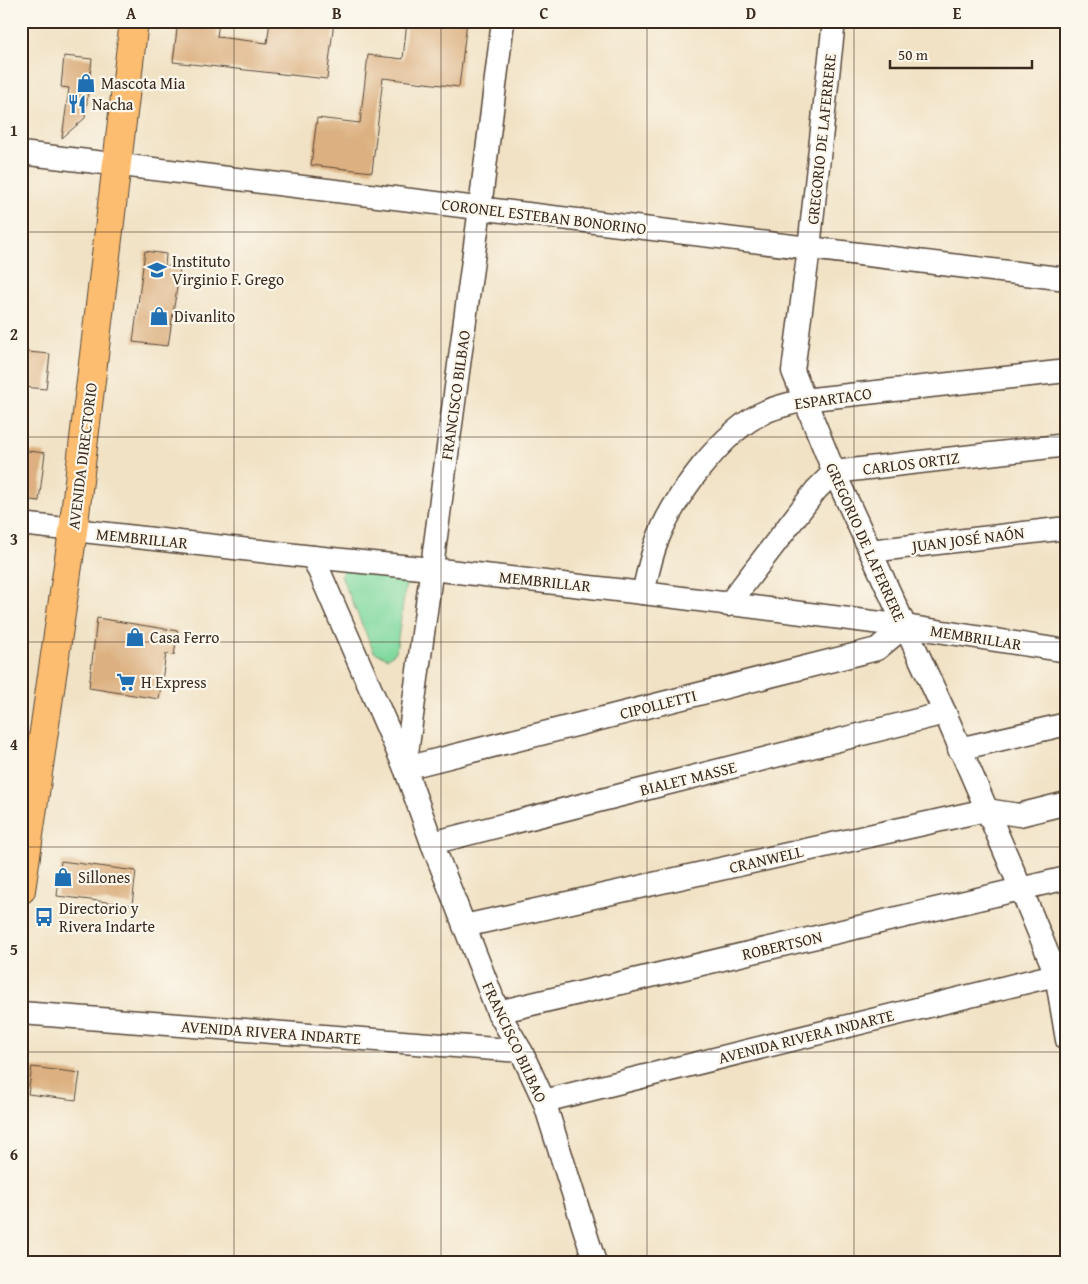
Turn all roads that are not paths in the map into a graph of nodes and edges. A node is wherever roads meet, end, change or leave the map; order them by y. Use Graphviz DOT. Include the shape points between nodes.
graph roads {
  1 [pos="134,21"];
  2 [pos="503,21"];
  3 [pos="834,21"];
  4 [pos="21,153"];
  5 [pos="117,165"];
  6 [pos="480,208"];
  7 [pos="809,248"];
  8 [pos="1067,279"];
  9 [pos="1067,371"];
  10 [pos="804,400"];
  11 [pos="1067,445"];
  12 [pos="834,472"];
  13 [pos="21,524"];
  14 [pos="1067,528"];
  15 [pos="74,531"];
  16 [pos="870,550"];
  17 [pos="313,557"];
  18 [pos="431,568"];
  19 [pos="643,593"];
  20 [pos="728,605"];
  21 [pos="904,626"];
  22 [pos="1067,651"];
  23 [pos="945,713"];
  24 [pos="1067,724"];
  25 [pos="959,749"];
  26 [pos="405,768"];
  27 [pos="1067,803"];
  28 [pos="986,810"];
  29 [pos="432,843"];
  30 [pos="1067,878"];
  31 [pos="1021,889"];
  32 [pos="21,890"];
  33 [pos="464,926"];
  34 [pos="1061,973"];
  35 [pos="498,1012"];
  36 [pos="21,1013"];
  37 [pos="1067,1040"];
  38 [pos="521,1051"];
  39 [pos="544,1101"];
  40 [pos="596,1263"];
  1 -- 5 [label="main road, AVENIDA DIRECTORIO"];
  2 -- 6 [label="street, FRANCISCO BILBAO"];
  3 -- 7 [label="street, GREGORIO DE LAFERRERE"];
  4 -- 5 [label="street, CORONEL ESTEBAN BONORINO"];
  5 -- 6 [label="street, CORONEL ESTEBAN BONORINO"];
  5 -- 15 [label="main road, AVENIDA DIRECTORIO"];
  6 -- 7 [label="street, CORONEL ESTEBAN BONORINO"];
  6 -- 18 [label="street, FRANCISCO BILBAO"];
  7 -- 8 [label="street, CORONEL ESTEBAN BONORINO"];
  7 -- 10 [label="street, GREGORIO DE LAFERRERE" via="793,371"];
  9 -- 10 [label="street, ESPARTACO"];
  10 -- 12 [label="street, GREGORIO DE LAFERRERE"];
  10 -- 19 [label="street, ESPARTACO" via="766,411 733,432 694,477 656,543"];
  11 -- 12 [label="street, CARLOS ORTIZ"];
  12 -- 16 [label="street, GREGORIO DE LAFERRERE"];
  12 -- 20 [label="street" via="816,490"];
  13 -- 15 [label="street, MEMBRILLAR"];
  14 -- 16 [label="street, JUAN JOSÉ NAÓN"];
  15 -- 17 [label="street, MEMBRILLAR"];
  15 -- 32 [label="main road, AVENIDA DIRECTORIO"];
  16 -- 21 [label="street, GREGORIO DE LAFERRERE"];
  17 -- 18 [label="street, MEMBRILLAR"];
  17 -- 26 [label="street, FRANCISCO BILBAO"];
  18 -- 19 [label="street, MEMBRILLAR"];
  18 -- 26 [label="street, FRANCISCO BILBAO"];
  19 -- 20 [label="street, MEMBRILLAR"];
  20 -- 21 [label="street, MEMBRILLAR"];
  21 -- 22 [label="street, MEMBRILLAR"];
  21 -- 23 [label="street, GREGORIO DE LAFERRERE"];
  21 -- 26 [label="street, CIPOLLETTI" via="877,649"];
  23 -- 25 [label="street, GREGORIO DE LAFERRERE"];
  23 -- 29 [label="street, BIALET MASSE"];
  24 -- 25 [label="street"];
  25 -- 28 [label="street, GREGORIO DE LAFERRERE"];
  26 -- 29 [label="street, FRANCISCO BILBAO"];
  27 -- 28 [label="street, CRANWELL" via="1019,815"];
  28 -- 31 [label="street, GREGORIO DE LAFERRERE"];
  28 -- 33 [label="street, CRANWELL"];
  29 -- 33 [label="street, FRANCISCO BILBAO"];
  30 -- 31 [label="street, ROBERTSON"];
  31 -- 34 [label="street, GREGORIO DE LAFERRERE"];
  31 -- 35 [label="street, ROBERTSON"];
  33 -- 35 [label="street, FRANCISCO BILBAO"];
  34 -- 37 [label="street, GREGORIO DE LAFERRERE"];
  34 -- 39 [label="street, AVENIDA RIVERA INDARTE"];
  35 -- 38 [label="street, FRANCISCO BILBAO"];
  36 -- 38 [label="street, AVENIDA RIVERA INDARTE"];
  38 -- 39 [label="street, FRANCISCO BILBAO"];
  39 -- 40 [label="street, FRANCISCO BILBAO"];
}
